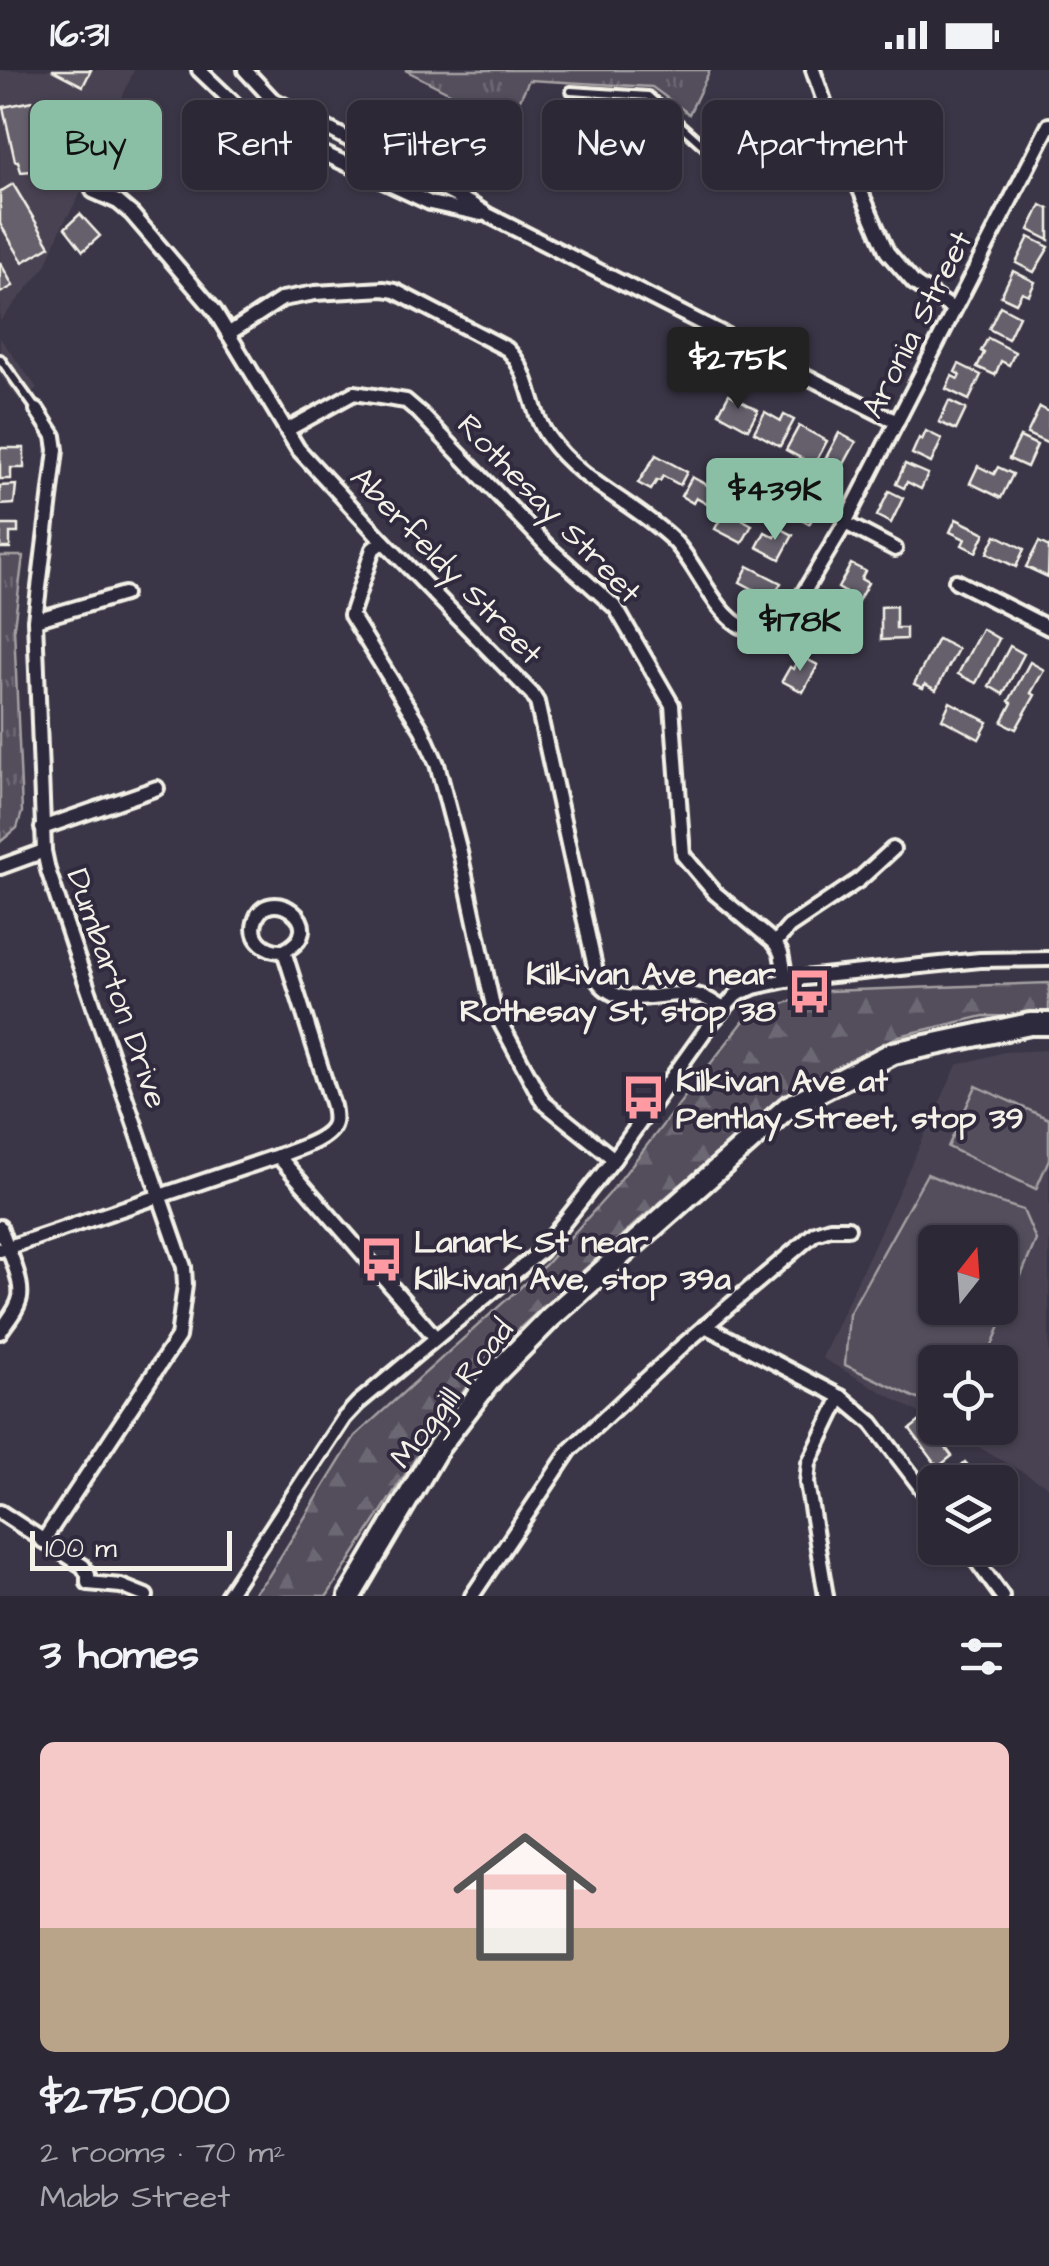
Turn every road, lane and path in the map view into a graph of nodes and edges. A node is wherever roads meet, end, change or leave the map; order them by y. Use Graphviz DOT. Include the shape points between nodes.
graph roads {
  1 [pos="198,70"];
  2 [pos="244,70"];
  3 [pos="813,70"];
  4 [pos="571,90"];
  5 [pos="824,100"];
  6 [pos="1049,125"];
  7 [pos="702,144"];
  8 [pos="93,190"];
  9 [pos="860,190"];
  10 [pos="488,215"];
  11 [pos="953,310"];
  12 [pos="228,334"];
  13 [pos="0,359"];
  14 [pos="37,410"];
  15 [pos="897,422"];
  16 [pos="287,430"];
  17 [pos="845,523"];
  18 [pos="383,541"];
  19 [pos="895,550"];
  20 [pos="956,581"];
  21 [pos="124,594"];
  22 [pos="35,620"];
  23 [pos="1049,628"];
  24 [pos="158,788"];
  25 [pos="42,828"];
  26 [pos="892,849"];
  27 [pos="44,850"];
  28 [pos="0,867"];
  29 [pos="775,943"];
  30 [pos="284,951"];
  31 [pos="1049,959"];
  32 [pos="786,980"];
  33 [pos="722,1008"];
  34 [pos="1049,1024"];
  35 [pos="977,1036"];
  36 [pos="1049,1036"];
  37 [pos="278,1156"];
  38 [pos="614,1159"];
  39 [pos="158,1196"];
  40 [pos="0,1227"];
  41 [pos="848,1228"];
  42 [pos="4,1249"];
  43 [pos="706,1326"];
  44 [pos="0,1332"];
  45 [pos="436,1338"];
  46 [pos="840,1398"];
  47 [pos="918,1484"];
  48 [pos="0,1512"];
  49 [pos="43,1541"];
  50 [pos="979,1565"];
  51 [pos="87,1589"];
  52 [pos="146,1596"];
  53 [pos="227,1596"];
  54 [pos="350,1596"];
  55 [pos="472,1596"];
  56 [pos="826,1596"];
  57 [pos="1002,1596"];
  1 -- 10 [label="street" via="258,122 430,203"];
  2 -- 10 [label="street" via="272,99"];
  3 -- 5 [label="street"];
  4 -- 7 [label="lane" via="648,96"];
  6 -- 11 [label="street, Aronia Street"];
  8 -- 12 [label="street, Aberfeldy Street" via="132,214"];
  9 -- 11 [label="street" via="887,252 914,283"];
  10 -- 15 [label="street"];
  11 -- 15 [label="street, Aronia Street"];
  12 -- 16 [label="street, Aberfeldy Street"];
  12 -- 17 [label="street, Aronia Street" via="282,299 384,289 507,349 555,446 673,540 722,608 754,630 775,626 792,612"];
  13 -- 14 [label="lane"];
  14 -- 22 [label="street, Dumbarton Drive" via="56,450"];
  15 -- 17 [label="street, Aronia Street"];
  16 -- 18 [label="street, Aberfeldy Street"];
  16 -- 29 [label="street, Rothesay Street" via="354,393 406,401 548,548 616,608 672,705 683,854 715,892"];
  17 -- 19 [label="street"];
  18 -- 33 [label="street, Aberfeldy Street" via="536,702 598,981 623,998 682,994"];
  18 -- 38 [label="street" via="374,549 351,616 437,764 494,1012 543,1102"];
  20 -- 23 [label="street"];
  21 -- 22 [label="street"];
  22 -- 25 [label="street, Dumbarton Drive"];
  24 -- 25 [label="street"];
  25 -- 27 [label="street, Dumbarton Drive"];
  26 -- 29 [label="street"];
  27 -- 28 [label="street"];
  27 -- 39 [label="street, Dumbarton Drive"];
  29 -- 32 [label="street"];
  30 -- 37 [label="street" via="335,1121 321,1138"];
  31 -- 32 [label="street"];
  32 -- 33 [label="street" via="744,991"];
  33 -- 38 [label="street"];
  34 -- 35 [label="main road, Moggill Road"];
  35 -- 36 [label="main road, Moggill Road"];
  35 -- 54 [label="main road, Moggill Road" via="893,1053 788,1107 579,1291 492,1378 437,1449"];
  37 -- 39 [label="street"];
  37 -- 45 [label="street"];
  38 -- 45 [label="street" via="541,1251"];
  39 -- 42 [label="street"];
  39 -- 49 [label="street, Dumbarton Drive" via="184,1267 178,1337"];
  40 -- 42 [label="street"];
  41 -- 43 [label="street" via="814,1233"];
  42 -- 44 [label="street" via="20,1295"];
  43 -- 46 [label="street"];
  43 -- 55 [label="street" via="570,1450"];
  45 -- 53 [label="street" via="344,1418"];
  46 -- 47 [label="street" via="872,1423"];
  46 -- 56 [label="street" via="808,1463"];
  48 -- 49 [label="street"];
  49 -- 51 [label="street" via="82,1566"];
  50 -- 57 [label="street"];
  51 -- 52 [label="street" via="108,1583"];
}
